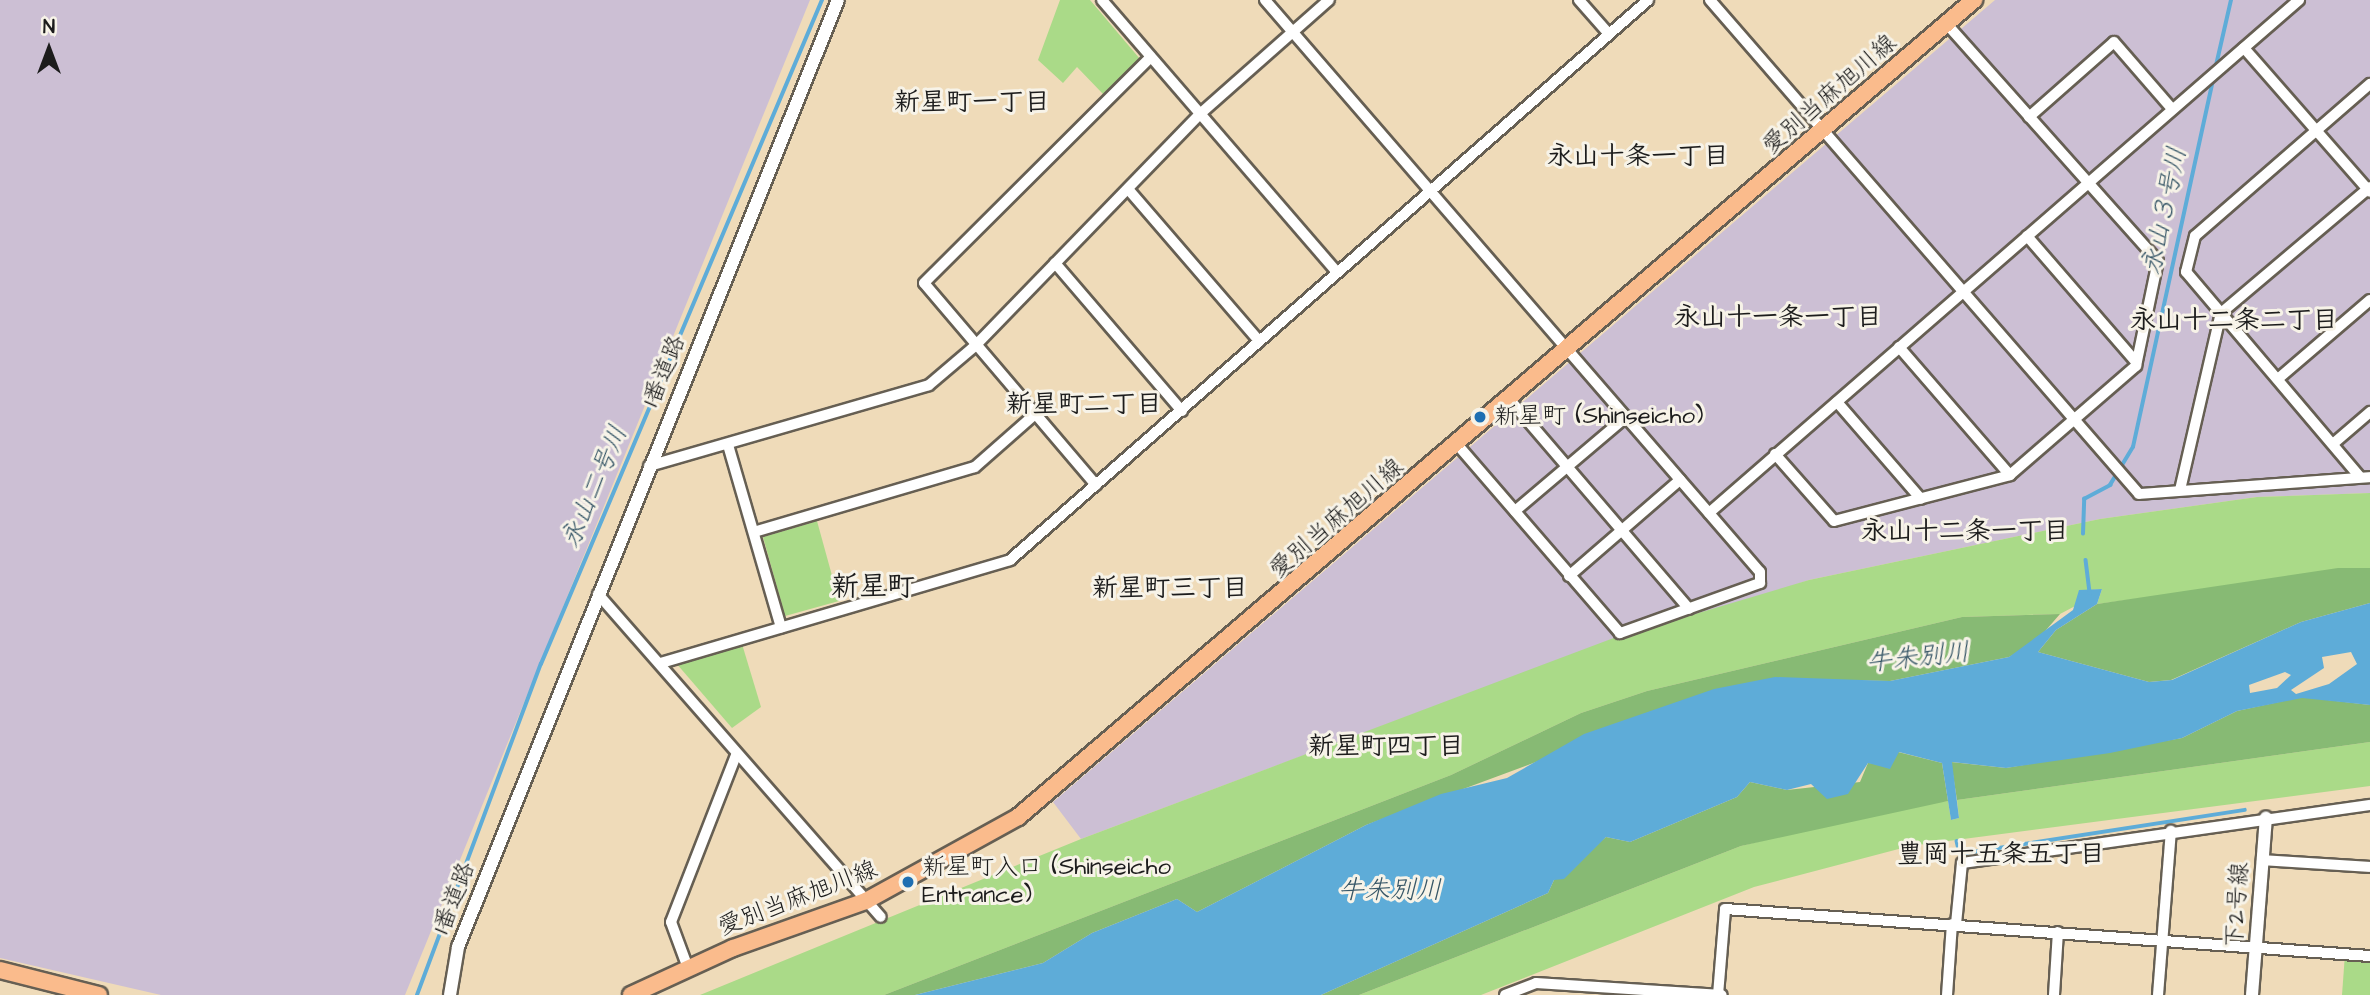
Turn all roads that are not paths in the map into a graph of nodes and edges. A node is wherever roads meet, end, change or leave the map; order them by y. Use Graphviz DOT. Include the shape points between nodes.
graph roads {
  1 [pos="838,0"];
  2 [pos="1102,0"];
  3 [pos="1265,0"];
  4 [pos="1329,0"];
  5 [pos="1579,0"];
  6 [pos="1648,0"];
  7 [pos="1710,0"];
  8 [pos="1974,0"];
  9 [pos="2299,0"];
  10 [pos="1946,23"];
  11 [pos="1293,32"];
  12 [pos="1609,34"];
  13 [pos="2244,48"];
  14 [pos="1151,57"];
  15 [pos="2370,84"];
  16 [pos="2172,109"];
  17 [pos="1200,114"];
  18 [pos="2029,117"];
  19 [pos="1824,131"];
  20 [pos="2318,131"];
  21 [pos="2088,183"];
  22 [pos="1128,189"];
  23 [pos="1430,190"];
  24 [pos="2369,190"];
  25 [pos="2027,236"];
  26 [pos="1055,263"];
  27 [pos="1336,271"];
  28 [pos="1963,291"];
  29 [pos="2370,300"];
  30 [pos="2221,313"];
  31 [pos="1259,341"];
  32 [pos="976,345"];
  33 [pos="1899,347"];
  34 [pos="1569,350"];
  35 [pos="2136,362"];
  36 [pos="2279,379"];
  37 [pos="1510,400"];
  38 [pos="1837,402"];
  39 [pos="1182,411"];
  40 [pos="2370,412"];
  41 [pos="1034,415"];
  42 [pos="1626,417"];
  43 [pos="2075,420"];
  44 [pos="2334,443"];
  45 [pos="728,445"];
  46 [pos="1458,446"];
  47 [pos="1775,454"];
  48 [pos="1567,465"];
  49 [pos="649,466"];
  50 [pos="2010,475"];
  51 [pos="2365,477"];
  52 [pos="1680,480"];
  53 [pos="1096,485"];
  54 [pos="2180,490"];
  55 [pos="1921,499"];
  56 [pos="1515,511"];
  57 [pos="1709,513"];
  58 [pos="1624,529"];
  59 [pos="754,532"];
  60 [pos="1569,576"];
  61 [pos="598,594"];
  62 [pos="1689,609"];
  63 [pos="780,627"];
  64 [pos="661,663"];
  65 [pos="737,753"];
  66 [pos="2370,806"];
  67 [pos="2266,818"];
  68 [pos="2171,831"];
  69 [pos="2262,860"];
  70 [pos="2370,867"];
  71 [pos="866,901"];
  72 [pos="881,917"];
  73 [pos="1954,924"];
  74 [pos="2058,932"];
  75 [pos="2162,940"];
  76 [pos="2256,947"];
  77 [pos="2370,956"];
  78 [pos="688,968"];
  79 [pos="0,970"];
  80 [pos="1536,983"];
  81 [pos="99,995"];
  82 [pos="450,995"];
  83 [pos="631,995"];
  84 [pos="1505,995"];
  85 [pos="1535,995"];
  86 [pos="1718,995"];
  87 [pos="1724,995"];
  88 [pos="1947,995"];
  89 [pos="2054,995"];
  90 [pos="2158,995"];
  91 [pos="2252,995"];
  1 -- 49 [label="street, 1番道路"];
  2 -- 14 [label="street"];
  3 -- 11 [label="street"];
  4 -- 11 [label="street"];
  5 -- 12 [label="street"];
  6 -- 12 [label="street"];
  7 -- 19 [label="street"];
  8 -- 10 [label="main road, 愛別当麻旭川線"];
  9 -- 13 [label="street"];
  10 -- 18 [label="street"];
  10 -- 19 [label="main road, 愛別当麻旭川線"];
  11 -- 17 [label="street"];
  11 -- 23 [label="street"];
  12 -- 23 [label="street"];
  13 -- 16 [label="street"];
  13 -- 20 [label="street"];
  14 -- 17 [label="street"];
  14 -- 32 [label="street" via="923,283"];
  15 -- 20 [label="street"];
  16 -- 18 [label="street" via="2114,42"];
  16 -- 21 [label="street"];
  17 -- 22 [label="street"];
  17 -- 27 [label="street"];
  18 -- 21 [label="street"];
  19 -- 28 [label="street"];
  19 -- 34 [label="main road, 愛別当麻旭川線"];
  20 -- 24 [label="street"];
  20 -- 30 [label="street" via="2195,236 2186,272"];
  21 -- 25 [label="street"];
  21 -- 35 [label="street" via="2158,261"];
  22 -- 26 [label="street"];
  22 -- 31 [label="street"];
  23 -- 27 [label="street"];
  23 -- 34 [label="street"];
  24 -- 30 [label="street"];
  25 -- 28 [label="street"];
  25 -- 35 [label="street"];
  26 -- 32 [label="street"];
  26 -- 39 [label="street"];
  27 -- 31 [label="street"];
  28 -- 33 [label="street"];
  28 -- 43 [label="street"];
  29 -- 36 [label="street"];
  30 -- 36 [label="street"];
  30 -- 54 [label="street"];
  31 -- 39 [label="street"];
  32 -- 41 [label="street"];
  32 -- 45 [label="street" via="929,386"];
  33 -- 38 [label="street"];
  33 -- 50 [label="street"];
  34 -- 37 [label="main road, 愛別当麻旭川線"];
  34 -- 42 [label="street"];
  35 -- 43 [label="street"];
  36 -- 44 [label="street"];
  37 -- 46 [label="main road, 愛別当麻旭川線"];
  37 -- 48 [label="street"];
  38 -- 47 [label="street"];
  38 -- 55 [label="street"];
  39 -- 53 [label="street"];
  40 -- 44 [label="street"];
  41 -- 53 [label="street"];
  41 -- 59 [label="street" via="975,467"];
  42 -- 48 [label="street"];
  42 -- 52 [label="street"];
  43 -- 50 [label="street"];
  43 -- 54 [label="street" via="2139,494"];
  44 -- 51 [label="street"];
  45 -- 49 [label="street"];
  45 -- 59 [label="street"];
  46 -- 56 [label="street"];
  46 -- 71 [label="main road, 愛別当麻旭川線" via="1044,797 988,836"];
  47 -- 55 [label="street" via="1834,521"];
  47 -- 57 [label="street"];
  48 -- 56 [label="street"];
  48 -- 58 [label="street"];
  49 -- 61 [label="street, 1番道路"];
  50 -- 55 [label="street"];
  51 -- 54 [label="street"];
  52 -- 57 [label="street"];
  52 -- 58 [label="street"];
  53 -- 63 [label="street" via="1010,560"];
  56 -- 60 [label="street"];
  57 -- 62 [label="street" via="1761,579 1754,589"];
  58 -- 60 [label="street"];
  58 -- 62 [label="street"];
  59 -- 63 [label="street"];
  60 -- 62 [label="street" via="1620,633"];
  61 -- 64 [label="street"];
  61 -- 82 [label="street, 1番道路" via="458,947"];
  63 -- 64 [label="street"];
  64 -- 65 [label="street"];
  65 -- 71 [label="street"];
  65 -- 78 [label="street" via="671,922"];
  66 -- 67 [label="street"];
  67 -- 68 [label="street"];
  67 -- 69 [label="street, 下2号線"];
  68 -- 73 [label="street" via="1962,863"];
  68 -- 75 [label="street"];
  69 -- 70 [label="street"];
  69 -- 76 [label="street, 下2号線"];
  71 -- 72 [label="street"];
  71 -- 78 [label="main road, 愛別当麻旭川線"];
  73 -- 74 [label="street"];
  73 -- 86 [label="street" via="1725,909"];
  73 -- 88 [label="street"];
  74 -- 75 [label="street"];
  74 -- 89 [label="street"];
  75 -- 76 [label="street"];
  75 -- 90 [label="street"];
  76 -- 77 [label="street"];
  76 -- 91 [label="street, 下2号線"];
  78 -- 83 [label="main road, 愛別当麻旭川線"];
  79 -- 81 [label="main road"];
  80 -- 84 [label="street"];
  80 -- 85 [label="street"];
  80 -- 86 [label="street"];
  86 -- 87 [label="street"];
}
